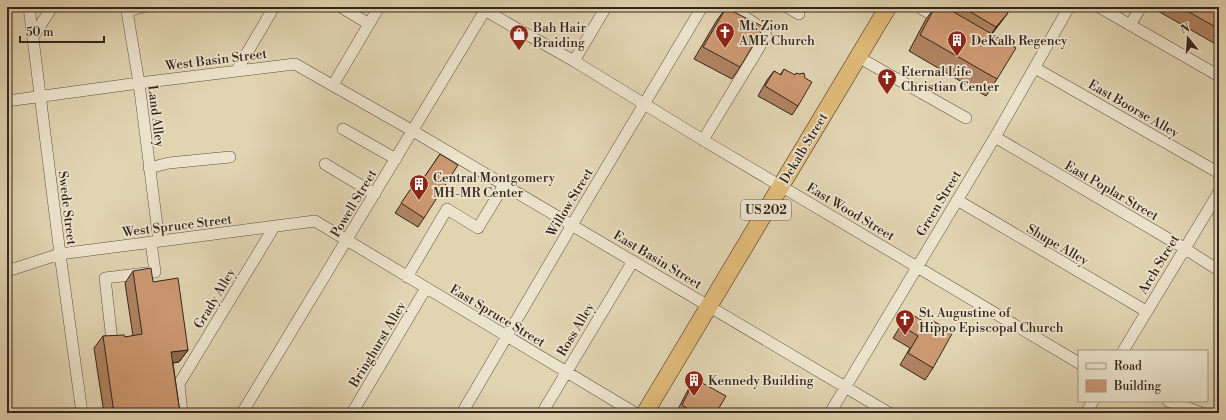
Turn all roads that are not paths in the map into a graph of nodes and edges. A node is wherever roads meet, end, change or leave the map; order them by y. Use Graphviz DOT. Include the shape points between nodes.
graph roads {
  1 [pos="28,7"];
  2 [pos="52,7"];
  3 [pos="143,7"];
  4 [pos="274,7"];
  5 [pos="341,7"];
  6 [pos="379,7"];
  7 [pos="606,7"];
  8 [pos="702,7"];
  9 [pos="730,7"];
  10 [pos="787,7"];
  11 [pos="888,7"];
  12 [pos="1069,7"];
  13 [pos="1099,7"];
  14 [pos="1141,7"];
  15 [pos="483,8"];
  16 [pos="922,9"];
  17 [pos="1117,11"];
  18 [pos="798,14"];
  19 [pos="369,24"];
  20 [pos="1130,25"];
  21 [pos="955,28"];
  22 [pos="33,37"];
  23 [pos="858,57"];
  24 [pos="574,61"];
  25 [pos="1035,68"];
  26 [pos="237,70"];
  27 [pos="1219,76"];
  28 [pos="139,83"];
  29 [pos="333,85"];
  30 [pos="40,96"];
  31 [pos="7,101"];
  32 [pos="644,104"];
  33 [pos="966,118"];
  34 [pos="343,129"];
  35 [pos="413,130"];
  36 [pos="994,137"];
  37 [pos="703,140"];
  38 [pos="230,157"];
  39 [pos="396,159"];
  40 [pos="325,164"];
  41 [pos="150,168"];
  42 [pos="1219,173"];
  43 [pos="504,185"];
  44 [pos="781,185"];
  45 [pos="1219,192"];
  46 [pos="375,194"];
  47 [pos="956,200"];
  48 [pos="572,225"];
  49 [pos="274,227"];
  50 [pos="347,241"];
  51 [pos="155,242"];
  52 [pos="1184,248"];
  53 [pos="60,254"];
  54 [pos="633,261"];
  55 [pos="917,267"];
  56 [pos="1215,268"];
  57 [pos="7,271"];
  58 [pos="407,277"];
  59 [pos="426,288"];
  60 [pos="709,306"];
  61 [pos="1146,312"];
  62 [pos="507,336"];
  63 [pos="112,341"];
  64 [pos="1124,350"];
  65 [pos="1078,362"];
  66 [pos="566,371"];
  67 [pos="845,387"];
  68 [pos="1092,402"];
  69 [pos="1171,402"];
  70 [pos="82,413"];
  71 [pos="182,413"];
  72 [pos="242,413"];
  73 [pos="352,413"];
  74 [pos="462,413"];
  75 [pos="542,413"];
  76 [pos="635,413"];
  77 [pos="645,413"];
  78 [pos="830,413"];
  79 [pos="889,413"];
  80 [pos="1086,413"];
  81 [pos="1202,413"];
  1 -- 22 [label="street, Swede Street"];
  2 -- 22 [label="street"];
  3 -- 28 [label="street, Land Alley" via="127,11"];
  4 -- 26 [label="street"];
  5 -- 19 [label="street"];
  6 -- 19 [label="street"];
  7 -- 24 [label="street"];
  8 -- 32 [label="street, Willow Street"];
  9 -- 37 [label="street" via="764,30 766,36"];
  10 -- 18 [label="street"];
  11 -- 23 [label="highway, Dekalb Street / US 202"];
  12 -- 25 [label="street, Green Street"];
  13 -- 17 [label="street"];
  14 -- 20 [label="street"];
  15 -- 24 [label="street, East Wood Street"];
  15 -- 35 [label="street, Powell Street"];
  16 -- 21 [label="street"];
  17 -- 20 [label="street"];
  19 -- 29 [label="street"];
  20 -- 27 [label="street"];
  22 -- 30 [label="street, Swede Street"];
  23 -- 33 [label="street"];
  23 -- 44 [label="highway, Dekalb Street / US 202"];
  24 -- 32 [label="street, East Wood Street"];
  25 -- 36 [label="street, Green Street"];
  25 -- 42 [label="street, East Boorse Alley"];
  26 -- 28 [label="street, West Basin Street"];
  26 -- 29 [label="street, West Basin Street" via="295,64"];
  28 -- 30 [label="street, West Basin Street"];
  28 -- 41 [label="street, Land Alley"];
  29 -- 35 [label="street, West Basin Street"];
  30 -- 31 [label="street, West Basin Street"];
  30 -- 53 [label="street, Swede Street"];
  32 -- 37 [label="street, East Wood Street"];
  32 -- 48 [label="street, Willow Street"];
  34 -- 39 [label="street"];
  35 -- 39 [label="street, Powell Street"];
  35 -- 43 [label="street, East Basin Street"];
  36 -- 47 [label="street, Green Street"];
  36 -- 52 [label="street, East Poplar Street"];
  37 -- 44 [label="street, East Wood Street"];
  38 -- 41 [label="street" via="169,163"];
  39 -- 46 [label="street, Powell Street"];
  40 -- 46 [label="street"];
  41 -- 51 [label="street, Land Alley"];
  43 -- 48 [label="street, East Basin Street"];
  43 -- 58 [label="street" via="478,228 447,209"];
  44 -- 55 [label="street, East Wood Street"];
  44 -- 60 [label="highway, Dekalb Street / US 202"];
  45 -- 52 [label="street, Arch Street"];
  46 -- 50 [label="street, Powell Street"];
  47 -- 55 [label="street, Green Street"];
  47 -- 61 [label="street, Shupe Alley"];
  48 -- 54 [label="street, East Basin Street"];
  48 -- 62 [label="street, Willow Street"];
  49 -- 50 [label="street, West Spruce Street" via="315,221"];
  49 -- 51 [label="street, West Spruce Street"];
  49 -- 71 [label="street, Grady Alley" via="179,384"];
  50 -- 58 [label="street, East Spruce Street"];
  50 -- 72 [label="street, Powell Street"];
  51 -- 53 [label="street, West Spruce Street"];
  51 -- 63 [label="street, Land Alley" via="155,272 104,278"];
  52 -- 56 [label="street, East Poplar Street"];
  52 -- 61 [label="street, Arch Street"];
  53 -- 57 [label="street, West Spruce Street"];
  53 -- 70 [label="street, Swede Street"];
  54 -- 60 [label="street, East Basin Street"];
  54 -- 66 [label="street, Ross Alley"];
  55 -- 65 [label="street, East Wood Street"];
  55 -- 67 [label="street, Green Street"];
  58 -- 59 [label="street, East Spruce Street"];
  59 -- 62 [label="street, East Spruce Street"];
  59 -- 73 [label="street, Bringhurst Alley"];
  60 -- 67 [label="street, East Basin Street"];
  60 -- 77 [label="highway, Dekalb Street / US 202"];
  61 -- 64 [label="street, Arch Street"];
  62 -- 66 [label="street, East Spruce Street"];
  62 -- 74 [label="street, Willow Street"];
  66 -- 75 [label="street, Ross Alley"];
  66 -- 76 [label="street, East Spruce Street"];
  67 -- 78 [label="street, Green Street"];
  67 -- 79 [label="street, East Basin Street"];
  68 -- 80 [label="street"];
  69 -- 81 [label="street"];
}
